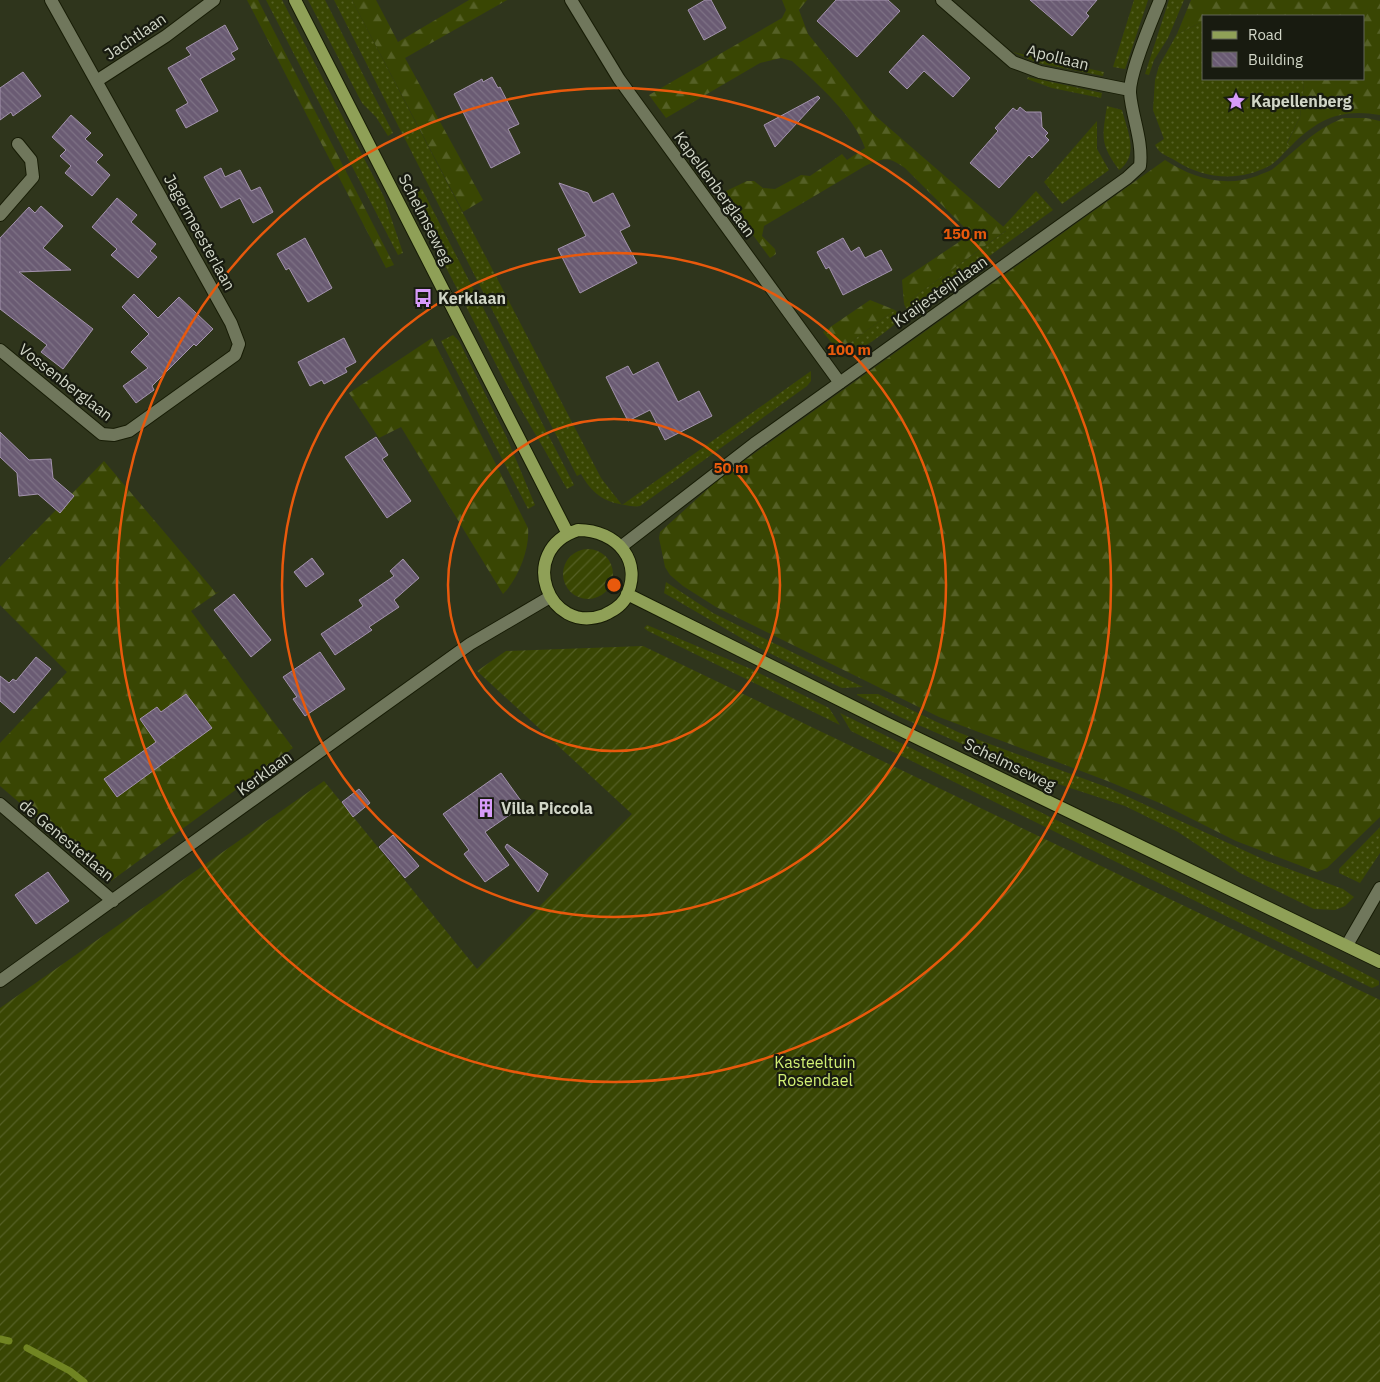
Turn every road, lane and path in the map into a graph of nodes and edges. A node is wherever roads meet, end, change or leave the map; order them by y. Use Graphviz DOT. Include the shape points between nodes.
graph roads {
  1 [pos="51,0"];
  2 [pos="214,0"];
  3 [pos="295,0"];
  4 [pos="571,0"];
  5 [pos="942,0"];
  6 [pos="1160,0"];
  7 [pos="98,80"];
  8 [pos="1130,90"];
  9 [pos="18,144"];
  10 [pos="0,214"];
  11 [pos="0,350"];
  12 [pos="840,382"];
  13 [pos="114,435"];
  14 [pos="568,534"];
  15 [pos="622,546"];
  16 [pos="627,594"];
  17 [pos="550,597"];
  18 [pos="0,804"];
  19 [pos="1380,888"];
  20 [pos="113,901"];
  21 [pos="1347,945"];
  22 [pos="1380,962"];
  23 [pos="0,981"];
  1 -- 7 [label="street, Jagermeesterlaan"];
  2 -- 7 [label="street, Jachtlaan"];
  3 -- 14 [label="main road, Schelmseweg"];
  4 -- 12 [label="street, Kapellenberglaan" via="619,79"];
  5 -- 8 [label="street, Apollaan" via="1013,62 1040,72"];
  6 -- 8 [label="street, Kraijesteijnlaan" via="1144,40"];
  7 -- 13 [label="street, Jagermeesterlaan" via="231,323 239,344 235,355 129,430"];
  8 -- 12 [label="street, Kraijesteijnlaan" via="1142,152 1140,166"];
  9 -- 10 [label="street" via="31,160 33,177"];
  11 -- 13 [label="street, Vossenberglaan" via="102,434"];
  12 -- 15 [label="street, Kraijesteijnlaan" via="697,486"];
  14 -- 15 [label="main road" via="589,530 606,535"];
  14 -- 17 [label="main road" via="553,545 547,556 544,574"];
  15 -- 16 [label="main road" via="631,574"];
  16 -- 17 [label="main road" via="622,604 611,612 584,618 568,613"];
  16 -- 21 [label="main road, Schelmseweg" via="851,706"];
  17 -- 20 [label="street, Kerklaan" via="470,644"];
  18 -- 20 [label="street, de Genestetlaan"];
  19 -- 21 [label="street"];
  20 -- 23 [label="street, Kerklaan"];
  21 -- 22 [label="main road, Schelmseweg"];
}
